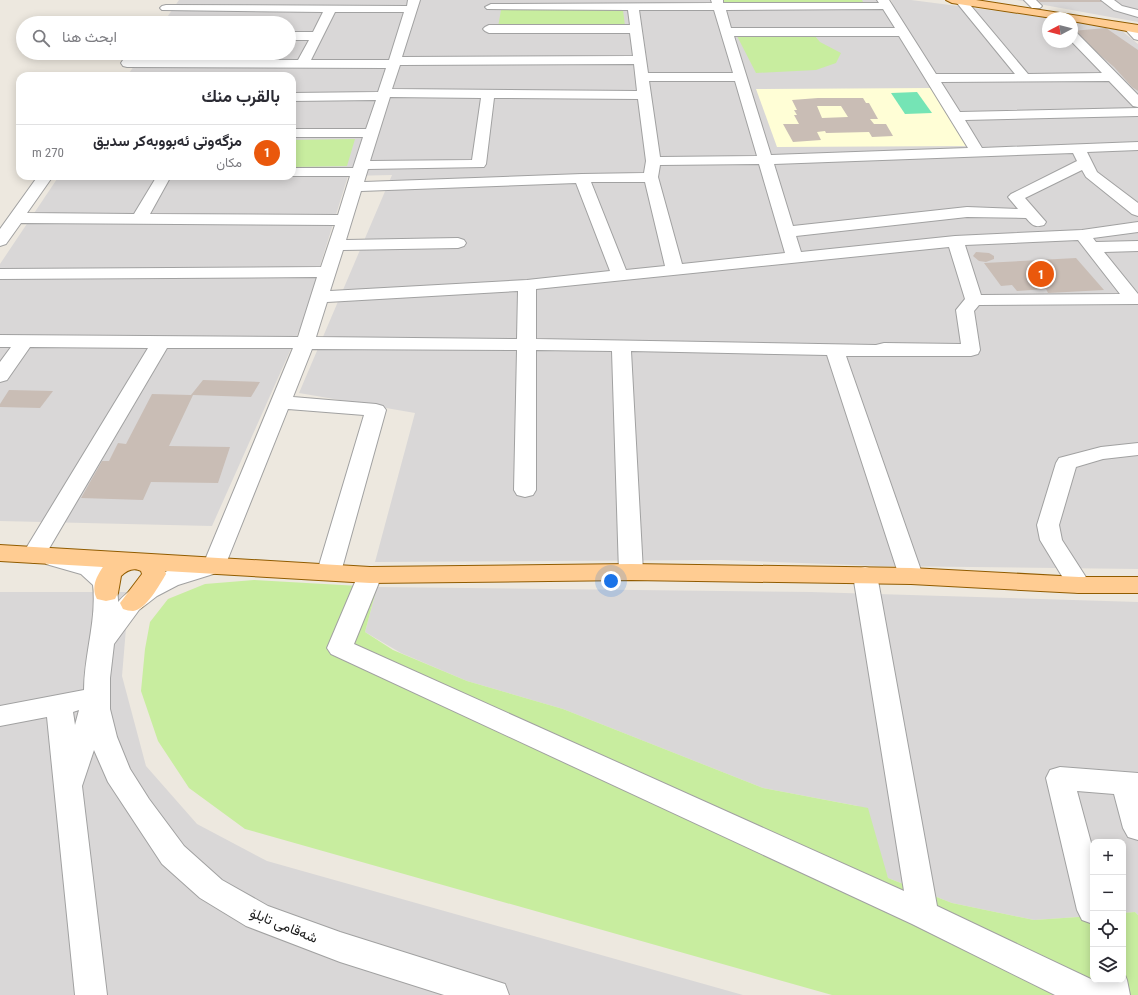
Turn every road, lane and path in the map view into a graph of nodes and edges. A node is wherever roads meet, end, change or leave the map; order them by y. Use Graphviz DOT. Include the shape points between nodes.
graph roads {
  1 [pos="992,0"];
  2 [pos="956,1"];
  3 [pos="1109,2"];
  4 [pos="492,3"];
  5 [pos="718,3"];
  6 [pos="885,3"];
  7 [pos="1033,3"];
  8 [pos="1138,3"];
  9 [pos="168,4"];
  10 [pos="413,4"];
  11 [pos="633,7"];
  12 [pos="331,8"];
  13 [pos="1042,14"];
  14 [pos="1138,14"];
  15 [pos="160,16"];
  16 [pos="1078,19"];
  17 [pos="1135,27"];
  18 [pos="636,29"];
  19 [pos="727,32"];
  20 [pos="904,32"];
  21 [pos="296,36"];
  22 [pos="317,36"];
  23 [pos="1138,36"];
  24 [pos="1078,41"];
  25 [pos="640,60"];
  26 [pos="127,62"];
  27 [pos="395,62"];
  28 [pos="303,63"];
  29 [pos="642,77"];
  30 [pos="740,77"];
  31 [pos="1024,77"];
  32 [pos="1114,77"];
  33 [pos="932,78"];
  34 [pos="488,94"];
  35 [pos="384,95"];
  36 [pos="644,95"];
  37 [pos="296,97"];
  38 [pos="1138,103"];
  39 [pos="1138,112"];
  40 [pos="956,116"];
  41 [pos="296,133"];
  42 [pos="372,133"];
  43 [pos="1138,146"];
  44 [pos="1078,148"];
  45 [pos="978,152"];
  46 [pos="765,160"];
  47 [pos="654,161"];
  48 [pos="1085,163"];
  49 [pos="361,168"];
  50 [pos="296,172"];
  51 [pos="651,177"];
  52 [pos="582,178"];
  53 [pos="43,180"];
  54 [pos="162,180"];
  55 [pos="355,187"];
  56 [pos="1138,211"];
  57 [pos="1030,213"];
  58 [pos="16,218"];
  59 [pos="139,219"];
  60 [pos="345,220"];
  61 [pos="1138,227"];
  62 [pos="1120,229"];
  63 [pos="786,232"];
  64 [pos="1050,237"];
  65 [pos="0,241"];
  66 [pos="955,241"];
  67 [pos="1087,241"];
  68 [pos="458,243"];
  69 [pos="336,245"];
  70 [pos="1136,246"];
  71 [pos="794,256"];
  72 [pos="675,270"];
  73 [pos="328,272"];
  74 [pos="0,274"];
  75 [pos="620,276"];
  76 [pos="527,285"];
  77 [pos="320,297"];
  78 [pos="1136,299"];
  79 [pos="974,300"];
  80 [pos="0,340"];
  81 [pos="25,341"];
  82 [pos="161,342"];
  83 [pos="305,343"];
  84 [pos="528,345"];
  85 [pos="620,345"];
  86 [pos="835,350"];
  87 [pos="0,376"];
  88 [pos="281,402"];
  89 [pos="1138,448"];
  90 [pos="525,490"];
  91 [pos="0,553"];
  92 [pos="40,555"];
  93 [pos="137,561"];
  94 [pos="215,565"];
  95 [pos="329,572"];
  96 [pos="631,572"];
  97 [pos="370,575"];
  98 [pos="865,575"];
  99 [pos="911,576"];
  100 [pos="1079,585"];
  101 [pos="1138,585"];
  102 [pos="106,593"];
  103 [pos="132,603"];
  104 [pos="101,644"];
  105 [pos="97,697"];
  106 [pos="59,705"];
  107 [pos="0,716"];
  108 [pos="1132,783"];
  109 [pos="69,788"];
  110 [pos="1138,828"];
  111 [pos="1090,898"];
  112 [pos="923,914"];
  113 [pos="1112,983"];
  114 [pos="92,995"];
  115 [pos="493,995"];
  116 [pos="1089,995"];
  117 [pos="1114,995"];
  1 -- 7 [label="main road"];
  2 -- 13 [label="main road"];
  2 -- 31 [label="street"];
  3 -- 8 [label="street"];
  3 -- 14 [label="street" via="1118,8"];
  4 -- 11 [label="street"];
  4 -- 18 [label="street" via="488,33"];
  5 -- 6 [label="street"];
  5 -- 11 [label="street"];
  5 -- 19 [label="street"];
  6 -- 20 [label="street"];
  7 -- 17 [label="main road"];
  9 -- 12 [label="street"];
  9 -- 15 [label="street"];
  10 -- 12 [label="street"];
  10 -- 27 [label="street"];
  11 -- 18 [label="street"];
  12 -- 22 [label="street"];
  16 -- 17 [label="main road"];
  17 -- 23 [label="street"];
  18 -- 25 [label="street"];
  19 -- 20 [label="street"];
  19 -- 30 [label="street"];
  20 -- 33 [label="street"];
  21 -- 22 [label="street"];
  22 -- 28 [label="street"];
  24 -- 32 [label="street"];
  25 -- 27 [label="street" via="486,57"];
  25 -- 29 [label="street"];
  26 -- 28 [label="street"];
  27 -- 28 [label="street"];
  27 -- 35 [label="street"];
  29 -- 30 [label="street"];
  29 -- 36 [label="street"];
  30 -- 46 [label="street"];
  31 -- 32 [label="street"];
  31 -- 33 [label="street"];
  32 -- 38 [label="street"];
  33 -- 40 [label="street"];
  34 -- 35 [label="street"];
  34 -- 36 [label="street"];
  34 -- 49 [label="street" via="479,164"];
  35 -- 37 [label="street"];
  35 -- 42 [label="street"];
  36 -- 47 [label="street"];
  39 -- 40 [label="street"];
  40 -- 45 [label="street"];
  41 -- 42 [label="street"];
  42 -- 49 [label="street"];
  43 -- 44 [label="street"];
  44 -- 45 [label="street"];
  44 -- 48 [label="street"];
  45 -- 46 [label="street"];
  46 -- 47 [label="street"];
  46 -- 63 [label="street"];
  47 -- 51 [label="street"];
  48 -- 56 [label="street" via="1091,174"];
  48 -- 57 [label="street" via="1016,197"];
  49 -- 50 [label="street"];
  49 -- 55 [label="street"];
  51 -- 52 [label="street"];
  51 -- 72 [label="street"];
  52 -- 55 [label="street"];
  52 -- 75 [label="street"];
  53 -- 58 [label="street"];
  54 -- 59 [label="street"];
  55 -- 60 [label="street"];
  57 -- 63 [label="street" via="967,212"];
  57 -- 64 [label="street"];
  58 -- 59 [label="street"];
  58 -- 65 [label="street"];
  59 -- 60 [label="street"];
  60 -- 69 [label="street"];
  61 -- 62 [label="street"];
  62 -- 67 [label="street"];
  62 -- 70 [label="street"];
  63 -- 71 [label="street"];
  64 -- 66 [label="street"];
  64 -- 67 [label="street"];
  66 -- 71 [label="street"];
  66 -- 79 [label="street"];
  67 -- 70 [label="street"];
  67 -- 78 [label="street"];
  68 -- 69 [label="street"];
  69 -- 73 [label="street"];
  71 -- 72 [label="street"];
  72 -- 75 [label="street"];
  73 -- 74 [label="street"];
  73 -- 77 [label="street"];
  75 -- 76 [label="street"];
  76 -- 77 [label="street"];
  76 -- 84 [label="street"];
  77 -- 83 [label="street"];
  78 -- 79 [label="street"];
  79 -- 86 [label="street" via="965,310 971,350"];
  80 -- 81 [label="street"];
  81 -- 82 [label="street"];
  81 -- 87 [label="street"];
  82 -- 83 [label="street"];
  82 -- 92 [label="street"];
  83 -- 84 [label="street"];
  83 -- 88 [label="street"];
  84 -- 85 [label="street"];
  84 -- 90 [label="street"];
  85 -- 86 [label="street"];
  85 -- 96 [label="street"];
  86 -- 99 [label="street"];
  88 -- 94 [label="street"];
  88 -- 95 [label="street" via="376,410"];
  89 -- 100 [label="street" via="1101,453 1067,463 1048,525 1051,540"];
  91 -- 92 [label="main road"];
  92 -- 93 [label="main road"];
  92 -- 102 [label="street" via="78,564 96,572"];
  93 -- 94 [label="main road"];
  93 -- 102 [label="main road" via="110,572 106,581"];
  93 -- 103 [label="main road" via="152,567 154,574"];
  94 -- 95 [label="main road"];
  94 -- 103 [label="street" via="166,582"];
  95 -- 97 [label="main road"];
  96 -- 97 [label="main road"];
  96 -- 98 [label="main road"];
  97 -- 112 [label="street" via="340,648"];
  98 -- 99 [label="main road"];
  98 -- 112 [label="street"];
  99 -- 100 [label="main road"];
  100 -- 101 [label="main road"];
  102 -- 104 [label="street, شەقامی تابلۆ"];
  103 -- 104 [label="street"];
  104 -- 105 [label="street, شەقامی تابلۆ"];
  105 -- 106 [label="street"];
  105 -- 109 [label="street"];
  105 -- 115 [label="street, شەقامی تابلۆ" via="103,737 118,774 173,855 211,889 257,916 340,948"];
  106 -- 107 [label="street"];
  106 -- 109 [label="street"];
  108 -- 110 [label="street"];
  108 -- 111 [label="street" via="1060,778"];
  109 -- 114 [label="street"];
  112 -- 116 [label="street"];
  113 -- 117 [label="street"];
}
